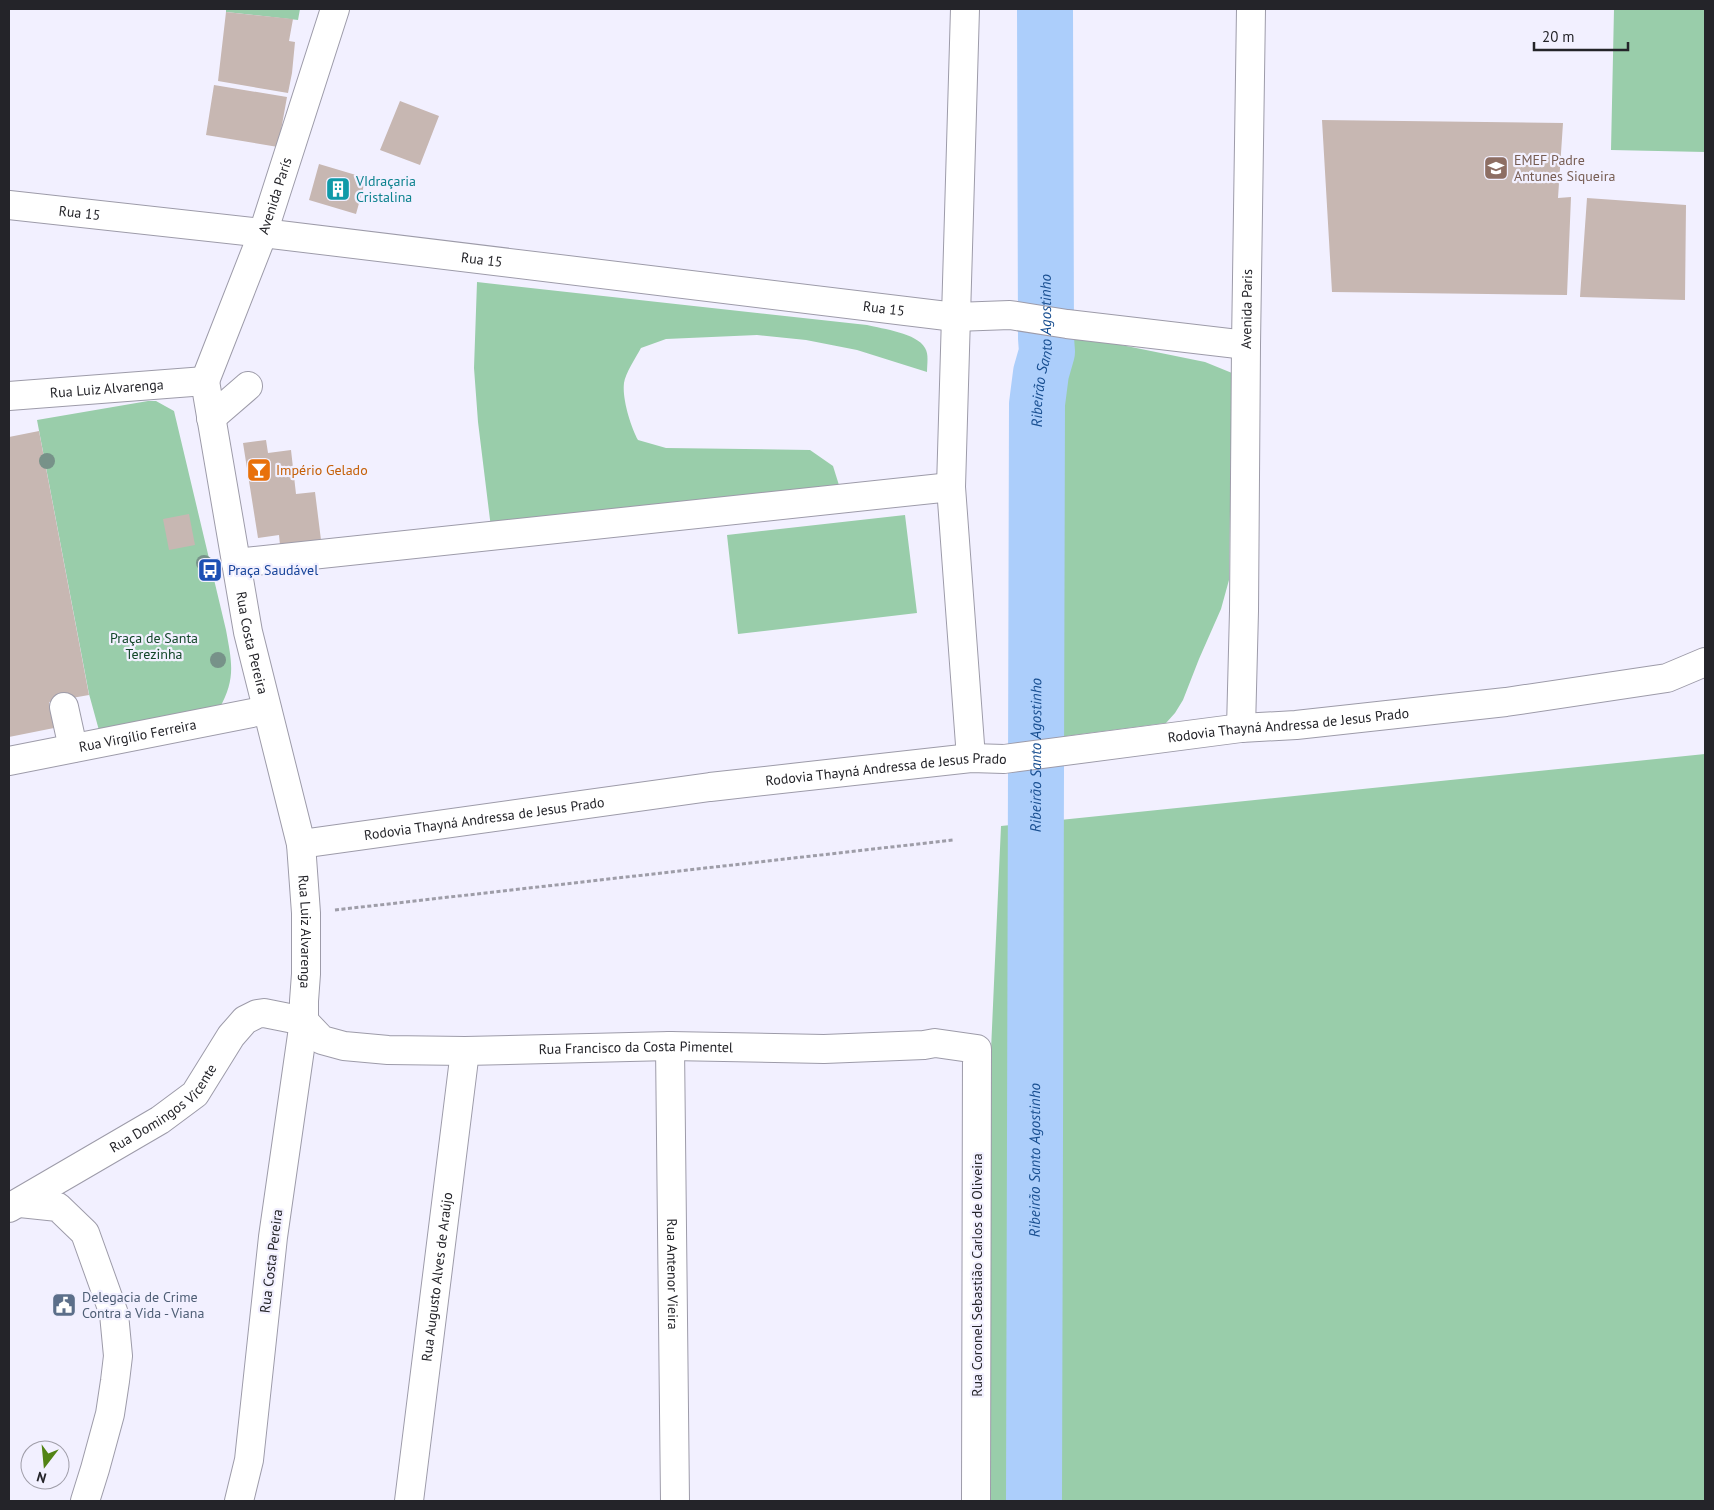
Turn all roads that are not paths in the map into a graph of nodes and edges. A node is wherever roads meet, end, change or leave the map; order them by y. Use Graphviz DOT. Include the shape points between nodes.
graph roads {
  1 [pos="335,9"];
  2 [pos="965,9"];
  3 [pos="1251,9"];
  4 [pos="9,205"];
  5 [pos="263,233"];
  6 [pos="955,317"];
  7 [pos="1246,346"];
  8 [pos="205,381"];
  9 [pos="248,386"];
  10 [pos="9,396"];
  11 [pos="211,418"];
  12 [pos="950,487"];
  13 [pos="236,563"];
  14 [pos="1705,662"];
  15 [pos="64,707"];
  16 [pos="267,710"];
  17 [pos="1241,728"];
  18 [pos="73,748"];
  19 [pos="971,758"];
  20 [pos="9,761"];
  21 [pos="301,844"];
  22 [pos="304,1021"];
  23 [pos="670,1046"];
  24 [pos="977,1050"];
  25 [pos="465,1051"];
  26 [pos="14,1206"];
  27 [pos="84,1501"];
  28 [pos="239,1501"];
  29 [pos="409,1501"];
  30 [pos="675,1501"];
  31 [pos="976,1501"];
  1 -- 5 [label="street, Avenida París"];
  2 -- 6 [label="street"];
  3 -- 7 [label="street, Avenida Paris"];
  4 -- 5 [label="street, Rua 15"];
  5 -- 6 [label="street, Rua 15"];
  5 -- 8 [label="street, Avenida París"];
  6 -- 7 [label="street, Rua 15" via="1010,315"];
  6 -- 12 [label="street"];
  7 -- 17 [label="street, Avenida Paris"];
  8 -- 10 [label="street, Rua Luiz Alvarenga"];
  8 -- 11 [label="street, Rua Costa Pereira"];
  9 -- 11 [label="street"];
  11 -- 13 [label="street, Rua Costa Pereira"];
  12 -- 13 [label="street"];
  12 -- 19 [label="street"];
  13 -- 16 [label="street, Rua Costa Pereira"];
  14 -- 17 [label="street, Rodovia Thayná Andressa de Jesus Prado" via="1667,678 1506,702"];
  15 -- 18 [label="street"];
  16 -- 18 [label="street, Rua Virgílio Ferreira"];
  16 -- 21 [label="street, Rua Costa Pereira"];
  17 -- 19 [label="street, Rodovia Thayná Andressa de Jesus Prado" via="1004,759"];
  18 -- 20 [label="street, Rua Virgílio Ferreira"];
  19 -- 21 [label="street, Rodovia Thayná Andressa de Jesus Prado" via="710,786"];
  21 -- 22 [label="street, Rua Luiz Alvarenga" via="306,913"];
  22 -- 25 [label="street, Rua Francisco da Costa Pimentel" via="322,1040 344,1046"];
  22 -- 26 [label="street, Rua Domingos Vicente" via="264,1013 245,1020 231,1036 195,1094 160,1120"];
  22 -- 28 [label="street, Rua Costa Pereira" via="273,1238 249,1460"];
  23 -- 24 [label="street, Rua Francisco da Costa Pimentel" via="824,1049 935,1043"];
  23 -- 25 [label="street, Rua Francisco da Costa Pimentel"];
  23 -- 30 [label="street, Rua Antenor Vieira"];
  24 -- 31 [label="street, Rua Coronel Sebastião Carlos de Oliveira"];
  25 -- 29 [label="street, Rua Augusto Alves de Araújo"];
  26 -- 27 [label="street" via="58,1207 85,1233 114,1314 118,1356 110,1414"];
}
